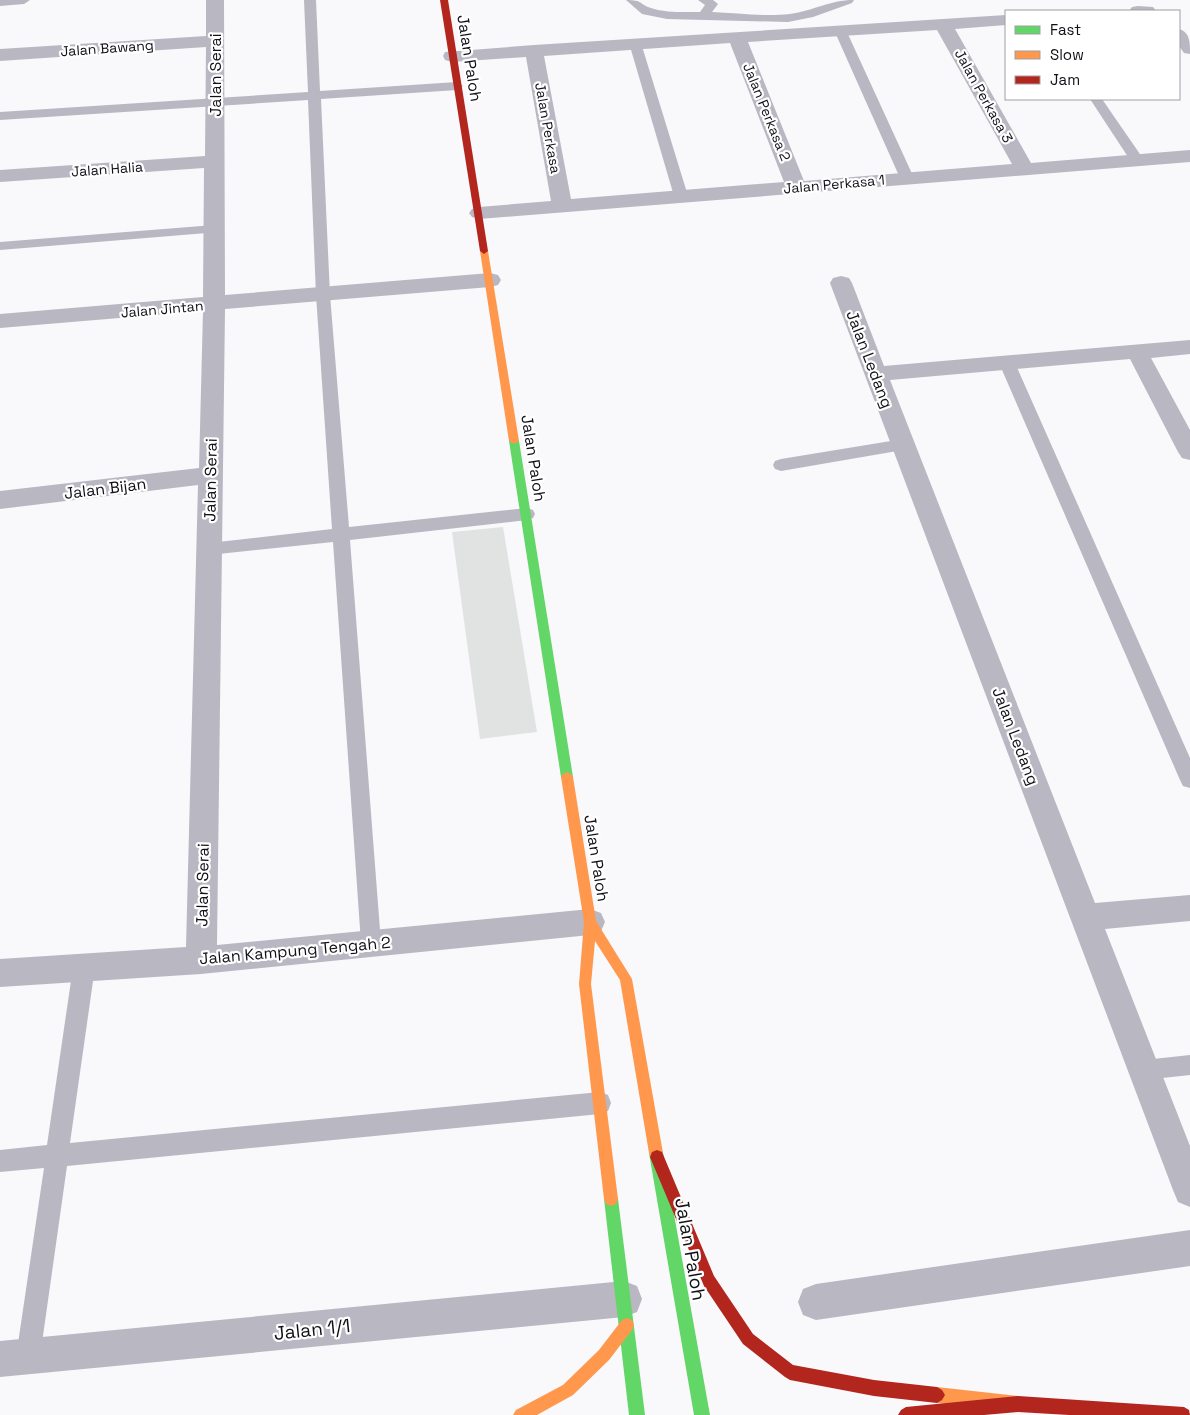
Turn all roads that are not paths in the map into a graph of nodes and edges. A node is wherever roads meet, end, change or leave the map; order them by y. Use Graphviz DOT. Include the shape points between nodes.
graph roads {
  1 [pos="24,0"];
  2 [pos="215,0"];
  3 [pos="310,0"];
  4 [pos="444,0"];
  5 [pos="632,0"];
  6 [pos="704,0"];
  7 [pos="848,0"];
  8 [pos="0,2"];
  9 [pos="703,16"];
  10 [pos="1005,20"];
  11 [pos="943,24"];
  12 [pos="840,30"];
  13 [pos="1180,35"];
  14 [pos="737,37"];
  15 [pos="215,41"];
  16 [pos="634,42"];
  17 [pos="1190,49"];
  18 [pos="534,50"];
  19 [pos="0,55"];
  20 [pos="452,56"];
  21 [pos="457,86"];
  22 [pos="314,95"];
  23 [pos="1097,100"];
  24 [pos="214,102"];
  25 [pos="0,116"];
  26 [pos="1190,156"];
  27 [pos="1137,160"];
  28 [pos="214,161"];
  29 [pos="1025,169"];
  30 [pos="0,176"];
  31 [pos="907,178"];
  32 [pos="796,186"];
  33 [pos="681,196"];
  34 [pos="562,206"];
  35 [pos="479,213"];
  36 [pos="214,229"];
  37 [pos="0,246"];
  38 [pos="490,280"];
  39 [pos="841,283"];
  40 [pos="323,295"];
  41 [pos="214,304"];
  42 [pos="0,321"];
  43 [pos="1190,347"];
  44 [pos="1137,352"];
  45 [pos="1008,363"];
  46 [pos="876,374"];
  47 [pos="903,444"];
  48 [pos="1190,452"];
  49 [pos="781,465"];
  50 [pos="210,475"];
  51 [pos="0,500"];
  52 [pos="527,514"];
  53 [pos="341,535"];
  54 [pos="209,549"];
  55 [pos="1190,780"];
  56 [pos="1190,908"];
  57 [pos="1086,918"];
  58 [pos="590,922"];
  59 [pos="370,943"];
  60 [pos="201,960"];
  61 [pos="84,967"];
  62 [pos="0,973"];
  63 [pos="1190,1065"];
  64 [pos="1144,1070"];
  65 [pos="600,1103"];
  66 [pos="57,1156"];
  67 [pos="657,1157"];
  68 [pos="0,1161"];
  69 [pos="1190,1190"];
  70 [pos="1190,1248"];
  71 [pos="816,1302"];
  72 [pos="626,1312"];
  73 [pos="14,1358"];
  74 [pos="1018,1404"];
  75 [pos="521,1415"];
  76 [pos="637,1415"];
  77 [pos="702,1415"];
  78 [pos="906,1415"];
  79 [pos="1184,1415"];
  1 -- 8 [label="lane"];
  2 -- 15 [label="street, Jalan Serai"];
  3 -- 22 [label="lane"];
  4 -- 20 [label="main road, Jalan Paloh"];
  5 -- 9 [label="lane" via="646,11"];
  6 -- 9 [label="lane" via="712,4"];
  7 -- 9 [label="lane" via="788,18"];
  10 -- 11 [label="street"];
  11 -- 12 [label="street"];
  11 -- 29 [label="street, Jalan Perkasa 3"];
  12 -- 14 [label="street"];
  12 -- 31 [label="lane"];
  13 -- 17 [label="street"];
  14 -- 16 [label="street"];
  14 -- 32 [label="street, Jalan Perkasa 2"];
  15 -- 19 [label="street, Jalan Bawang"];
  15 -- 24 [label="street, Jalan Serai"];
  16 -- 18 [label="street"];
  16 -- 33 [label="lane"];
  18 -- 20 [label="street"];
  18 -- 34 [label="street, Jalan Perkasa"];
  20 -- 21 [label="main road, Jalan Paloh"];
  21 -- 22 [label="lane"];
  21 -- 35 [label="main road, Jalan Paloh"];
  22 -- 24 [label="lane"];
  22 -- 40 [label="lane"];
  23 -- 27 [label="lane"];
  24 -- 25 [label="lane"];
  24 -- 28 [label="street, Jalan Serai"];
  26 -- 27 [label="street, Jalan Perkasa 1"];
  27 -- 29 [label="street, Jalan Perkasa 1"];
  28 -- 30 [label="street, Jalan Halia"];
  28 -- 36 [label="street, Jalan Serai"];
  29 -- 31 [label="street, Jalan Perkasa 1"];
  31 -- 32 [label="street, Jalan Perkasa 1"];
  32 -- 33 [label="street, Jalan Perkasa 1"];
  33 -- 34 [label="street, Jalan Perkasa 1"];
  34 -- 35 [label="street, Jalan Perkasa 1"];
  35 -- 38 [label="main road, Jalan Paloh"];
  36 -- 37 [label="lane"];
  36 -- 41 [label="street, Jalan Serai"];
  38 -- 40 [label="street, Jalan Jintan"];
  38 -- 52 [label="main road, Jalan Paloh"];
  39 -- 46 [label="street, Jalan Ledang"];
  40 -- 41 [label="street, Jalan Jintan"];
  40 -- 53 [label="lane"];
  41 -- 42 [label="street, Jalan Jintan"];
  41 -- 50 [label="street, Jalan Serai"];
  43 -- 44 [label="street"];
  44 -- 45 [label="street"];
  44 -- 48 [label="street"];
  45 -- 46 [label="street"];
  45 -- 55 [label="lane"];
  46 -- 47 [label="street, Jalan Ledang"];
  47 -- 49 [label="lane"];
  47 -- 57 [label="street, Jalan Ledang"];
  50 -- 51 [label="street, Jalan Bijan"];
  50 -- 54 [label="street, Jalan Serai"];
  52 -- 53 [label="lane"];
  52 -- 58 [label="main road, Jalan Paloh"];
  53 -- 54 [label="lane"];
  53 -- 59 [label="lane"];
  54 -- 60 [label="street, Jalan Serai"];
  56 -- 57 [label="street"];
  57 -- 64 [label="street, Jalan Ledang"];
  58 -- 59 [label="street, Jalan Kampung Tengah 2"];
  58 -- 65 [label="main road, Jalan Paloh" via="585,984"];
  58 -- 67 [label="main road, Jalan Paloh" via="626,978"];
  59 -- 60 [label="street, Jalan Kampung Tengah 2"];
  60 -- 61 [label="street, Jalan Kampung Tengah 2"];
  61 -- 62 [label="street, Jalan Kampung Tengah 2"];
  61 -- 66 [label="lane"];
  63 -- 64 [label="lane"];
  64 -- 69 [label="street, Jalan Ledang"];
  65 -- 66 [label="lane"];
  65 -- 72 [label="main road, Jalan Paloh"];
  66 -- 68 [label="lane"];
  66 -- 73 [label="lane"];
  67 -- 74 [label="main road" via="709,1280 748,1339 790,1372 874,1388"];
  67 -- 77 [label="main road, Jalan Paloh"];
  70 -- 71 [label="street"];
  72 -- 73 [label="street, Jalan 1/1"];
  72 -- 75 [label="main road" via="604,1355 568,1390"];
  72 -- 76 [label="main road, Jalan Paloh"];
  74 -- 78 [label="main road"];
  74 -- 79 [label="main road"];
}
